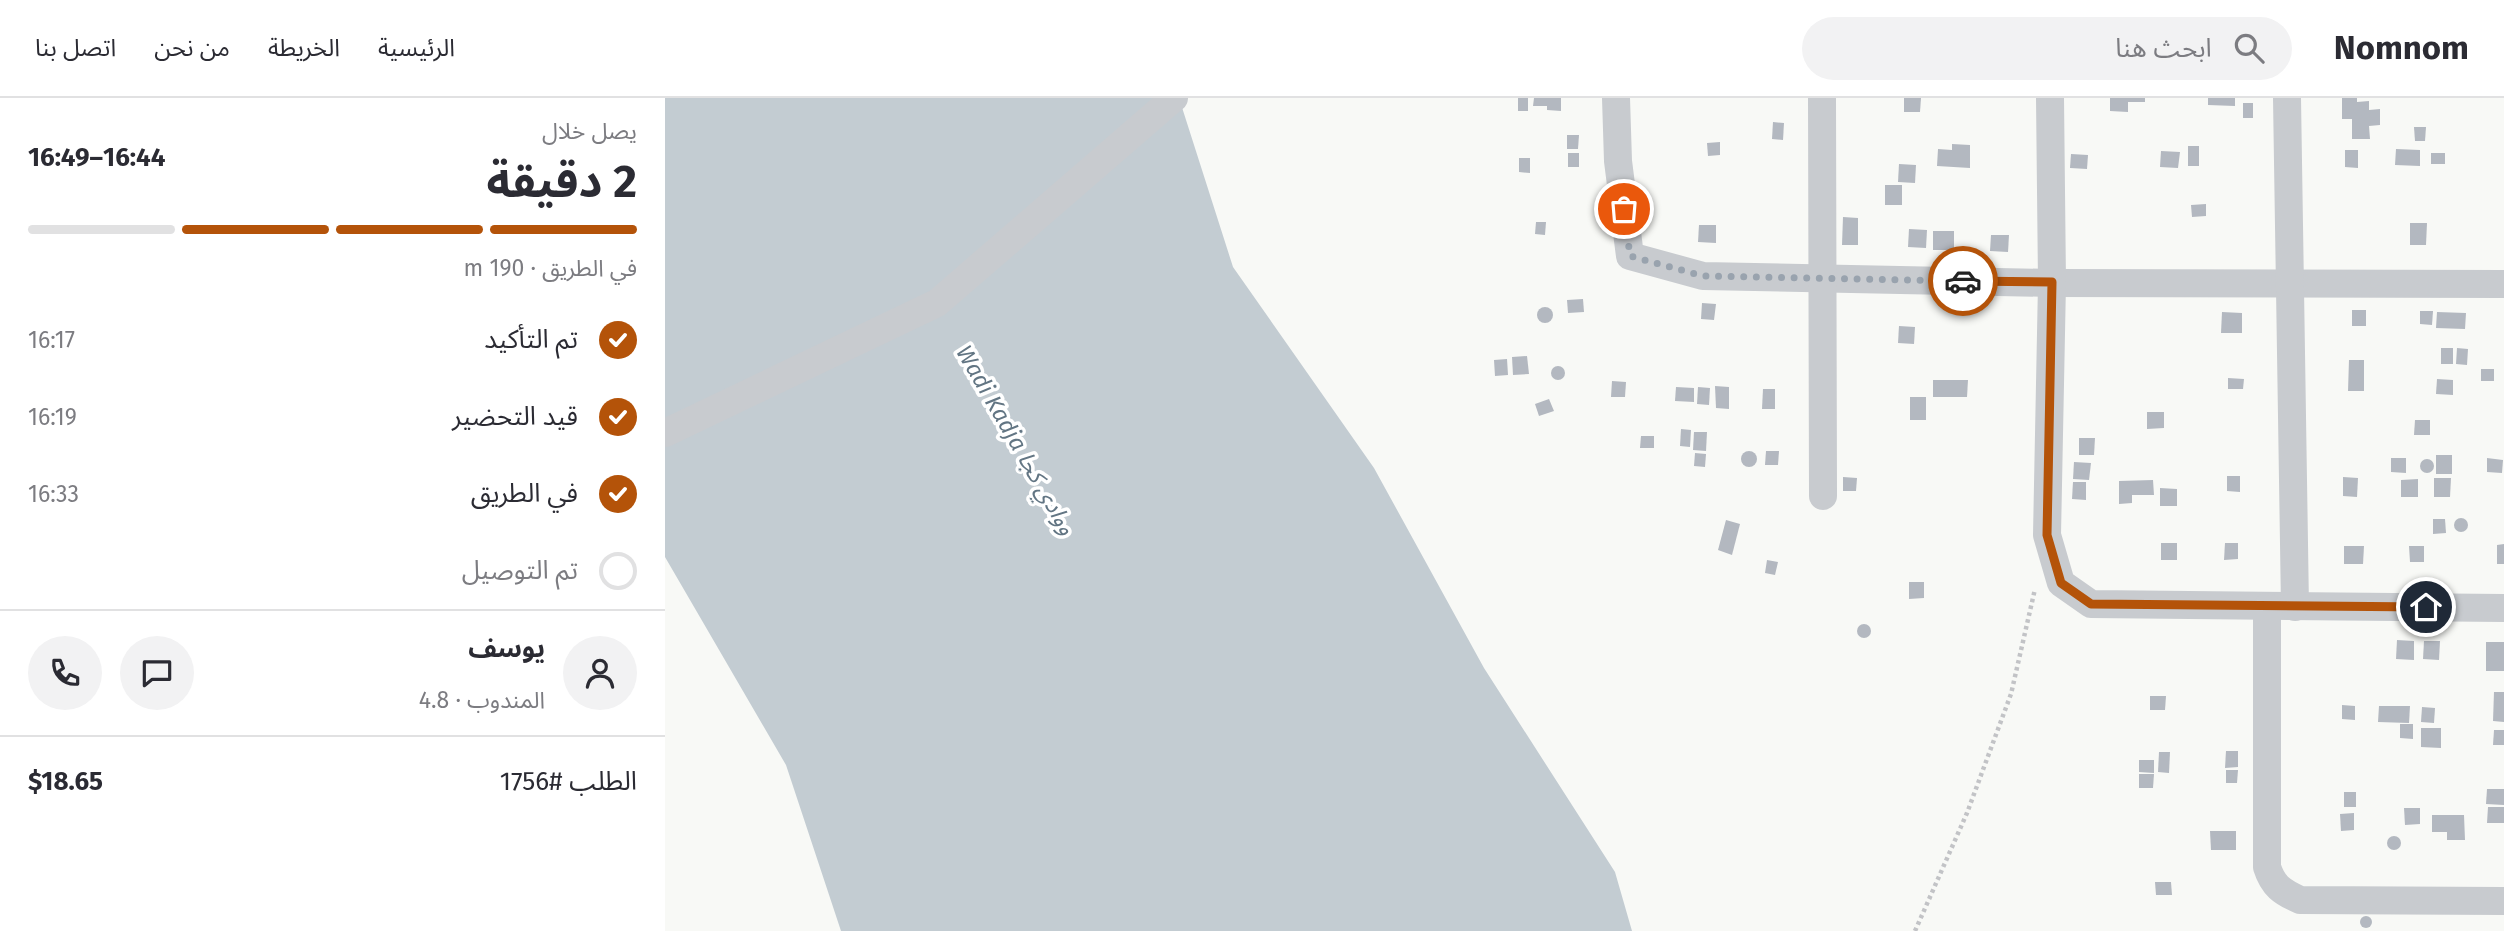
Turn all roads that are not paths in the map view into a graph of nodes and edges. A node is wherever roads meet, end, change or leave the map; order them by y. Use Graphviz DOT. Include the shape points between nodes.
graph roads {
  1 [pos="1174,98"];
  2 [pos="1616,98"];
  3 [pos="1822,98"];
  4 [pos="2050,98"];
  5 [pos="2287,98"];
  6 [pos="1821,279"];
  7 [pos="2052,282"];
  8 [pos="2289,284"];
  9 [pos="2504,284"];
  10 [pos="665,433"];
  11 [pos="1823,496"];
  12 [pos="2267,607"];
  13 [pos="2295,607"];
  14 [pos="2504,608"];
  15 [pos="2504,901"];
  1 -- 10 [label="street" via="937,303"];
  2 -- 6 [label="street" via="1618,161 1630,256 1703,276"];
  3 -- 6 [label="street"];
  4 -- 7 [label="street"];
  5 -- 8 [label="street"];
  6 -- 7 [label="street"];
  6 -- 11 [label="street"];
  7 -- 8 [label="street"];
  7 -- 12 [label="street" via="2047,535 2061,583 2091,604"];
  8 -- 9 [label="street"];
  8 -- 13 [label="street"];
  12 -- 13 [label="street"];
  12 -- 15 [label="street" via="2267,867 2272,883 2300,900"];
  13 -- 14 [label="street"];
}
